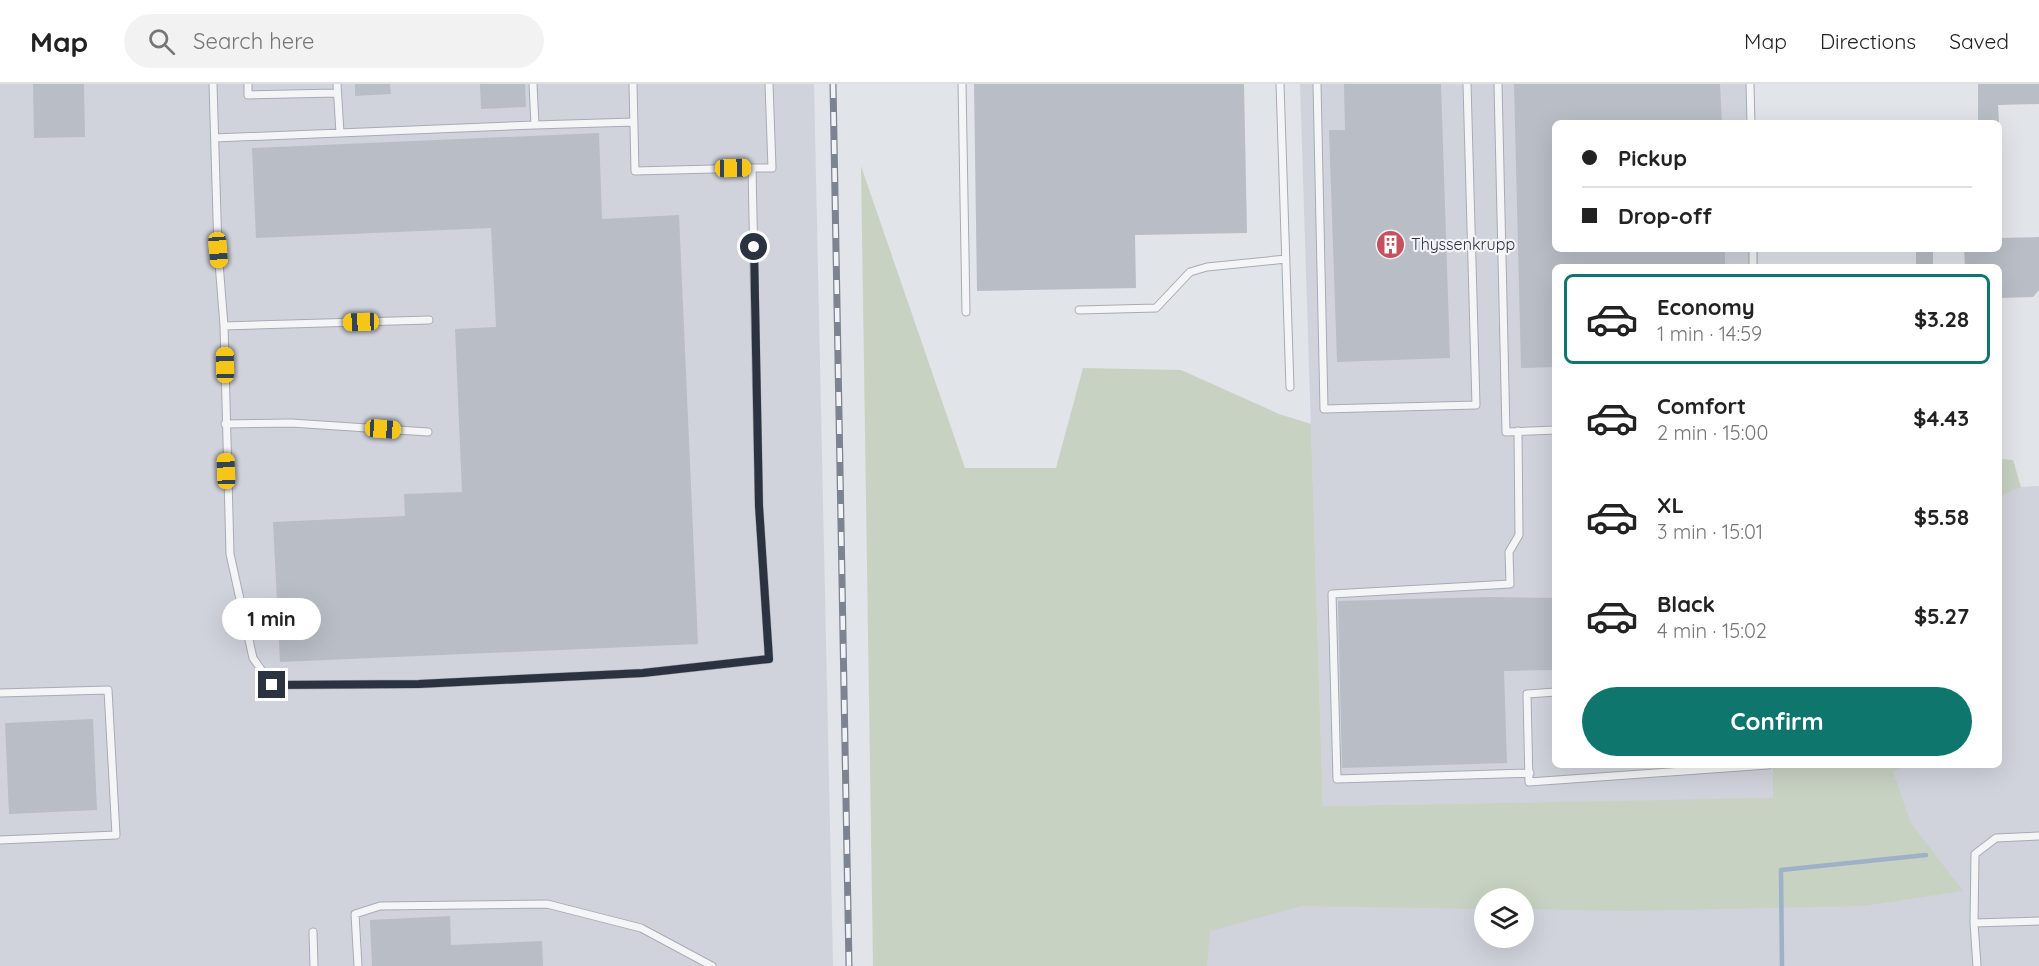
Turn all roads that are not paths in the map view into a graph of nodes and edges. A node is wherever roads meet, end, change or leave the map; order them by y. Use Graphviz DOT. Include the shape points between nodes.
graph roads {
  1 [pos="213,84"];
  2 [pos="248,84"];
  3 [pos="337,84"];
  4 [pos="533,84"];
  5 [pos="633,84"];
  6 [pos="769,84"];
  7 [pos="962,84"];
  8 [pos="1281,84"];
  9 [pos="1317,84"];
  10 [pos="1467,84"];
  11 [pos="1498,84"];
  12 [pos="1750,84"];
  13 [pos="337,93"];
  14 [pos="1751,120"];
  15 [pos="634,122"];
  16 [pos="535,125"];
  17 [pos="340,133"];
  18 [pos="214,138"];
  19 [pos="752,168"];
  20 [pos="1286,259"];
  21 [pos="1078,310"];
  22 [pos="966,312"];
  23 [pos="429,320"];
  24 [pos="224,326"];
  25 [pos="1290,387"];
  26 [pos="225,424"];
  27 [pos="1552,430"];
  28 [pos="1518,431"];
  29 [pos="428,432"];
  30 [pos="1552,692"];
  31 [pos="0,693"];
  32 [pos="1726,768"];
  33 [pos="1530,774"];
  34 [pos="2039,836"];
  35 [pos="0,840"];
  36 [pos="2039,921"];
  37 [pos="1974,923"];
  38 [pos="313,932"];
  39 [pos="314,966"];
  40 [pos="358,966"];
  41 [pos="711,966"];
  42 [pos="1977,966"];
  1 -- 18 [label="lane"];
  2 -- 13 [label="lane" via="248,95"];
  3 -- 13 [label="lane"];
  4 -- 16 [label="lane"];
  5 -- 15 [label="lane"];
  6 -- 19 [label="lane" via="772,168"];
  7 -- 22 [label="lane"];
  8 -- 20 [label="lane"];
  9 -- 10 [label="lane" via="1324,409 1476,405"];
  11 -- 28 [label="lane" via="1506,432"];
  12 -- 14 [label="lane"];
  13 -- 17 [label="lane"];
  15 -- 16 [label="lane"];
  15 -- 19 [label="lane" via="635,171"];
  16 -- 17 [label="lane"];
  17 -- 18 [label="lane"];
  18 -- 24 [label="lane"];
  19 -- 26 [label="lane" via="759,506 769,659 643,673 419,684 272,685 253,658 230,554"];
  20 -- 21 [label="lane" via="1190,272 1156,308"];
  20 -- 25 [label="lane"];
  23 -- 24 [label="lane"];
  24 -- 26 [label="lane"];
  26 -- 29 [label="lane" via="291,423"];
  27 -- 28 [label="lane"];
  28 -- 33 [label="lane" via="1519,535 1509,552 1510,584 1332,594 1337,768 1338,779"];
  30 -- 33 [label="lane" via="1527,694"];
  31 -- 35 [label="lane" via="108,690 116,835"];
  32 -- 33 [label="lane" via="1529,782"];
  34 -- 37 [label="lane" via="1996,838 1975,854"];
  36 -- 37 [label="lane"];
  37 -- 42 [label="lane"];
  38 -- 39 [label="lane"];
  40 -- 41 [label="lane" via="355,914 380,906 547,904 641,928"];
}
